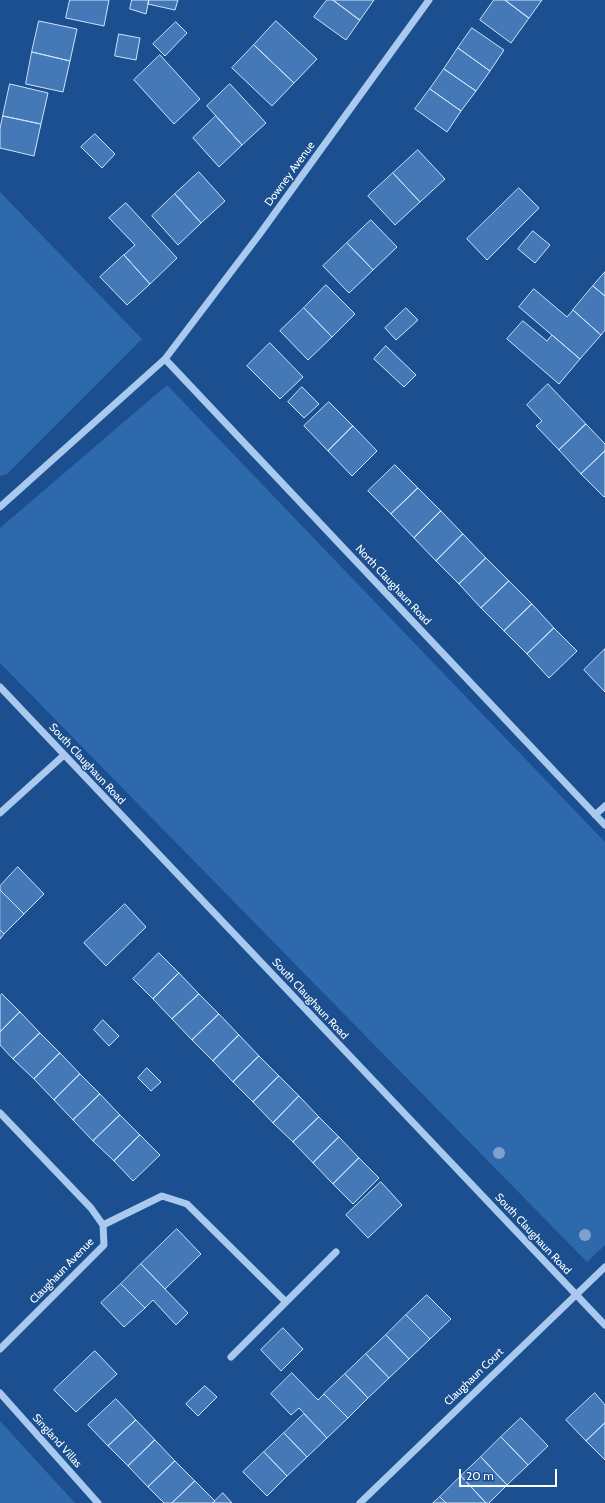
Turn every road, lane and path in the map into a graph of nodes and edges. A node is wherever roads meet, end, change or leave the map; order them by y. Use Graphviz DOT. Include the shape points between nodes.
graph roads {
  1 [pos="429,0"];
  2 [pos="165,359"];
  3 [pos="0,507"];
  4 [pos="0,687"];
  5 [pos="64,755"];
  6 [pos="605,806"];
  7 [pos="0,813"];
  8 [pos="595,815"];
  9 [pos="605,825"];
  10 [pos="0,1113"];
  11 [pos="103,1225"];
  12 [pos="336,1252"];
  13 [pos="605,1267"];
  14 [pos="575,1294"];
  15 [pos="286,1302"];
  16 [pos="605,1325"];
  17 [pos="0,1349"];
  18 [pos="231,1357"];
  19 [pos="0,1393"];
  20 [pos="98,1503"];
  21 [pos="360,1503"];
  1 -- 2 [label="street, Downey Avenue" via="259,235"];
  2 -- 3 [label="street, Downey Avenue"];
  2 -- 8 [label="street, North Claughaun Road"];
  4 -- 5 [label="street, South Claughaun Road"];
  5 -- 7 [label="street"];
  5 -- 14 [label="street, South Claughaun Road"];
  6 -- 8 [label="street"];
  8 -- 9 [label="street, North Claughaun Road"];
  10 -- 11 [label="street" via="91,1208"];
  11 -- 15 [label="street" via="162,1196 187,1204"];
  11 -- 17 [label="street, Claughaun Avenue" via="104,1246"];
  12 -- 15 [label="street"];
  13 -- 14 [label="street, Claughaun Court"];
  14 -- 16 [label="street, South Claughaun Road"];
  14 -- 21 [label="street, Claughaun Court"];
  15 -- 18 [label="street"];
  19 -- 20 [label="street, Singland Villas"];
}
